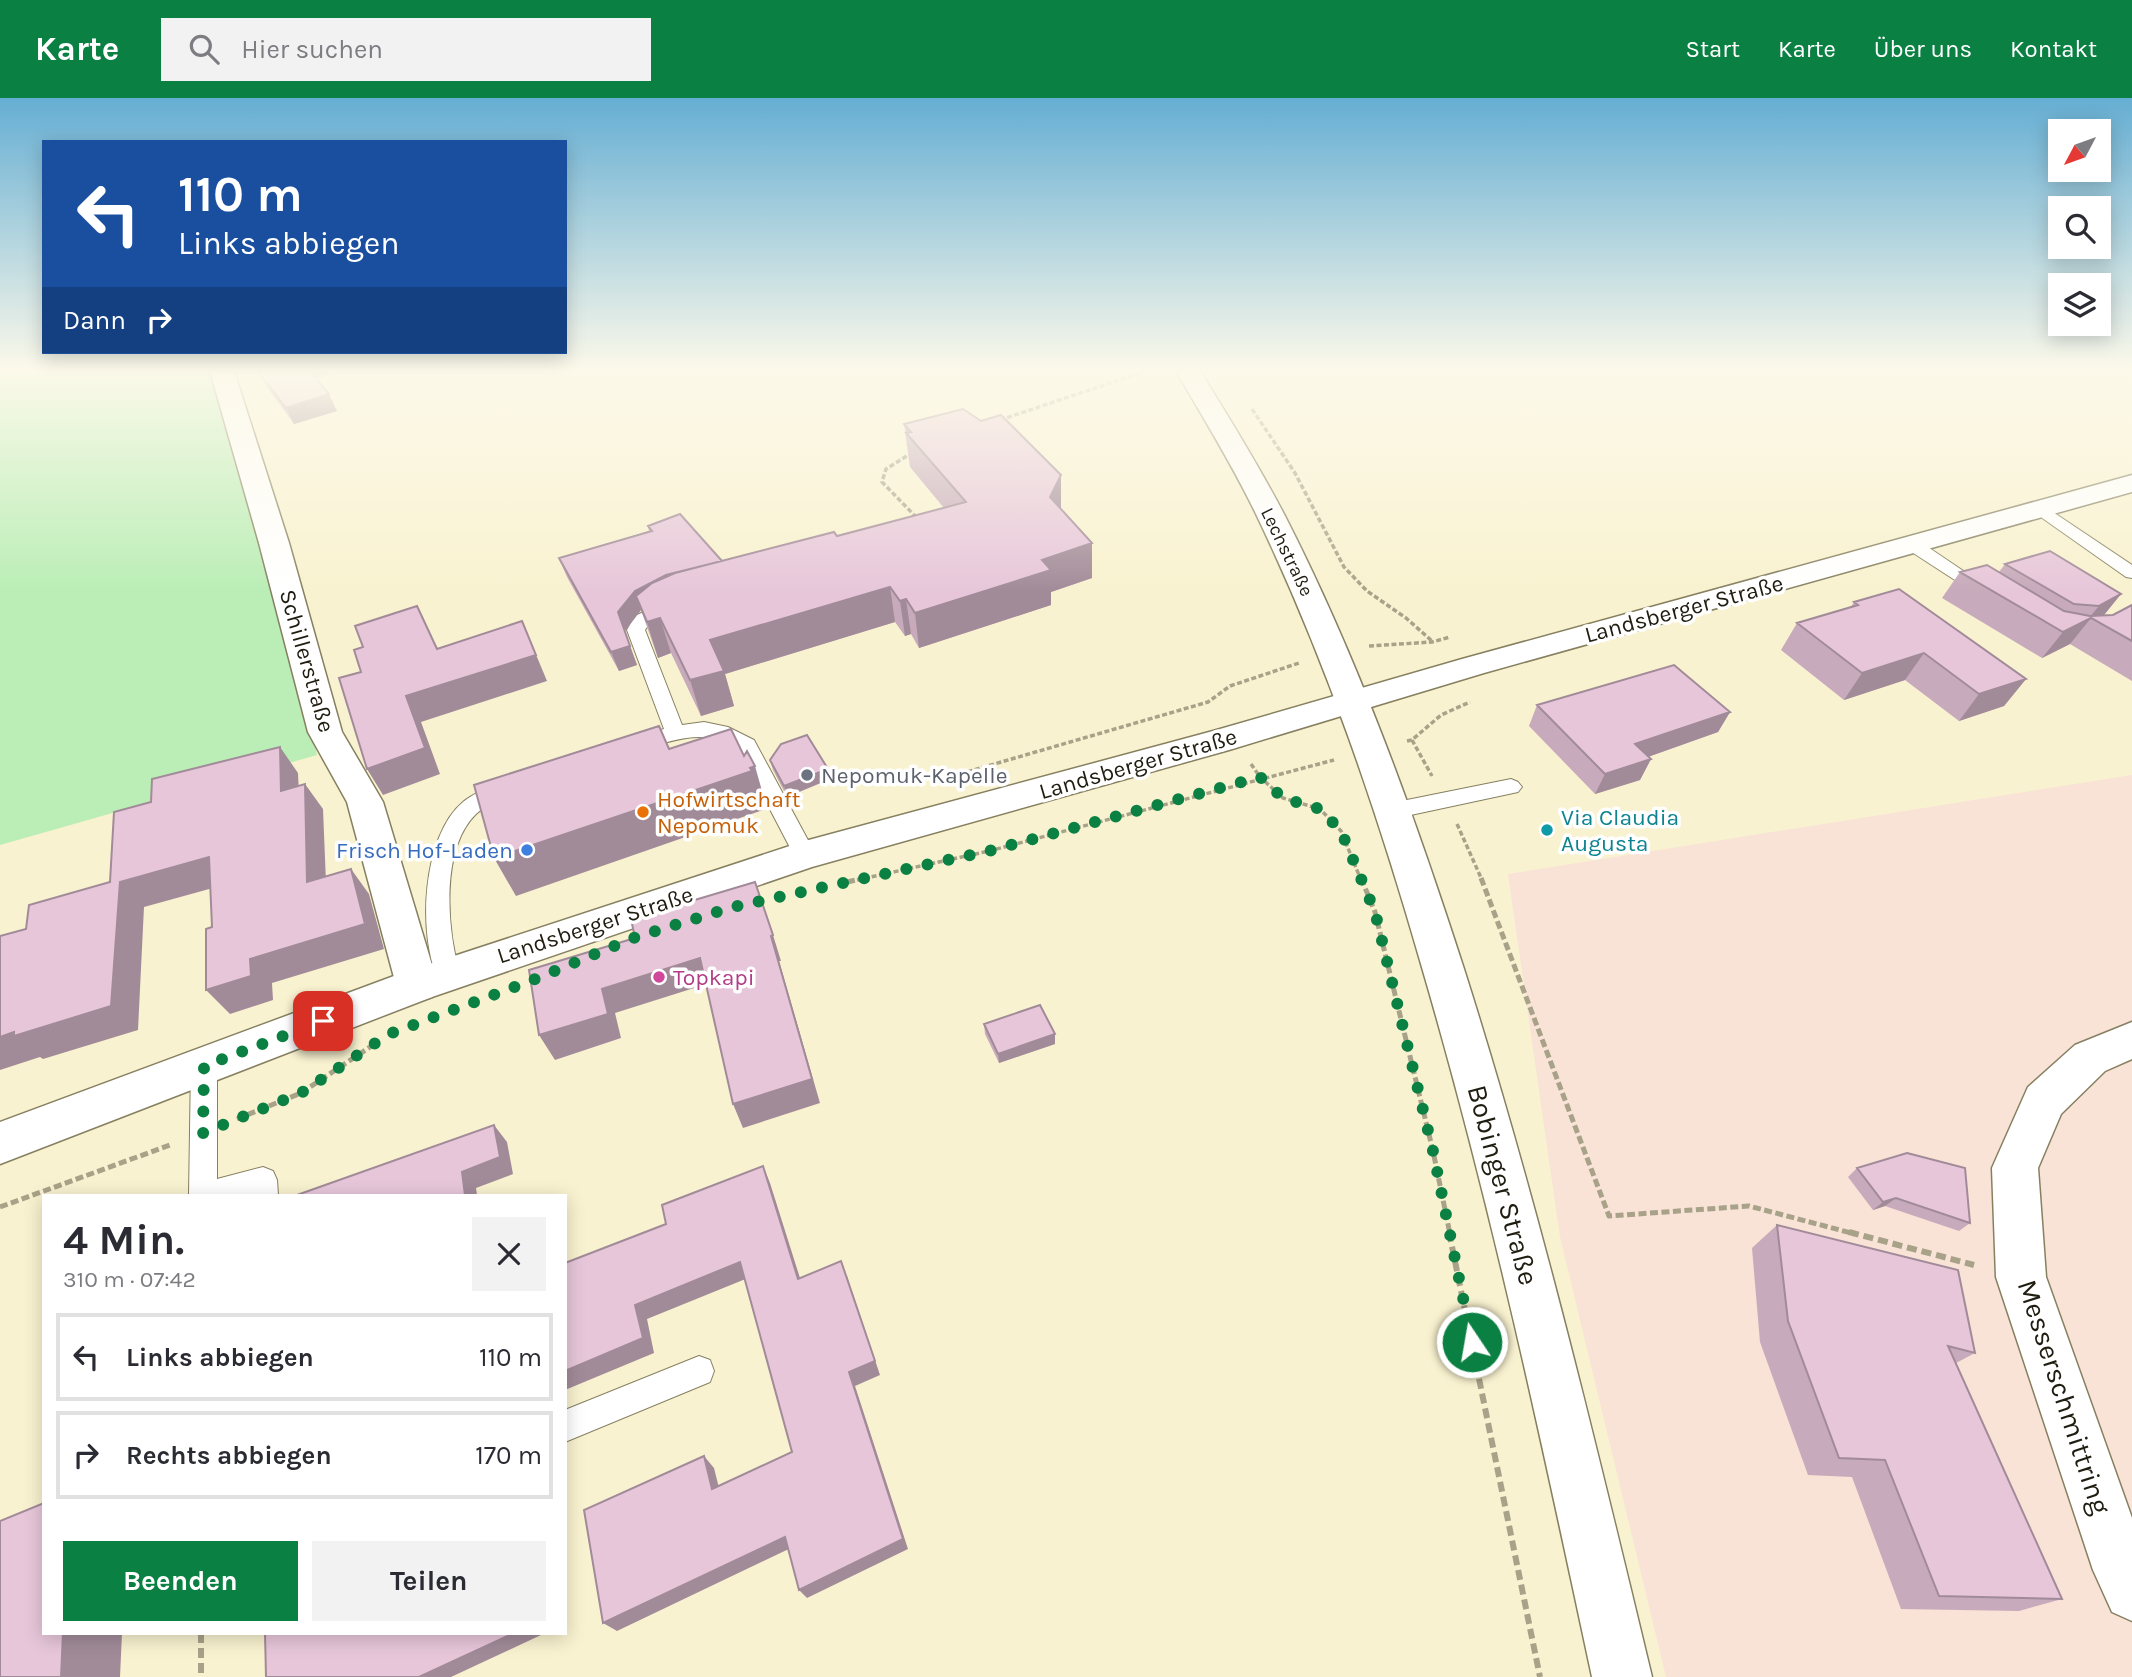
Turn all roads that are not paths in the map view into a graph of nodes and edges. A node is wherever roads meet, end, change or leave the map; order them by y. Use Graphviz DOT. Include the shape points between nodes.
graph roads {
  1 [pos="244,445"];
  2 [pos="1232,445"];
  3 [pos="2132,483"];
  4 [pos="2041,509"];
  5 [pos="1913,545"];
  6 [pos="2132,573"];
  7 [pos="693,598"];
  8 [pos="1996,598"];
  9 [pos="1352,702"];
  10 [pos="675,733"];
  11 [pos="615,752"];
  12 [pos="529,781"];
  13 [pos="1511,787"];
  14 [pos="1392,811"];
  15 [pos="805,855"];
  16 [pos="433,979"];
  17 [pos="2132,1040"];
  18 [pos="204,1066"];
  19 [pos="0,1143"];
  20 [pos="205,1194"];
  21 [pos="209,1194"];
  22 [pos="264,1194"];
  23 [pos="699,1371"];
  24 [pos="567,1425"];
  25 [pos="2132,1592"];
  26 [pos="1622,1677"];
  1 -- 16 [label="street, Schillerstraße" via="325,732 365,802"];
  2 -- 9 [label="street, Lechstraße" via="1279,533"];
  3 -- 4 [label="street, Landsberger Straße"];
  4 -- 5 [label="street, Landsberger Straße"];
  4 -- 6 [label="lane"];
  5 -- 8 [label="lane"];
  5 -- 9 [label="street, Landsberger Straße"];
  7 -- 10 [label="lane" via="657,610 636,630"];
  9 -- 14 [label="street, Bobinger Straße"];
  9 -- 15 [label="street, Landsberger Straße"];
  10 -- 11 [label="lane"];
  10 -- 15 [label="lane" via="704,729 728,734 747,745"];
  12 -- 16 [label="lane" via="469,808 449,836 440,877 440,954"];
  13 -- 14 [label="lane"];
  14 -- 26 [label="street, Bobinger Straße" via="1429,917 1492,1140 1564,1420"];
  15 -- 16 [label="street, Landsberger Straße"];
  16 -- 18 [label="street, Landsberger Straße"];
  17 -- 25 [label="street, Messerschmittring" via="2090,1058 2044,1101 2015,1168 2021,1277"];
  18 -- 19 [label="street, Landsberger Straße"];
  18 -- 20 [label="lane"];
  21 -- 22 [label="lane" via="263,1180"];
  23 -- 24 [label="lane"];
}
